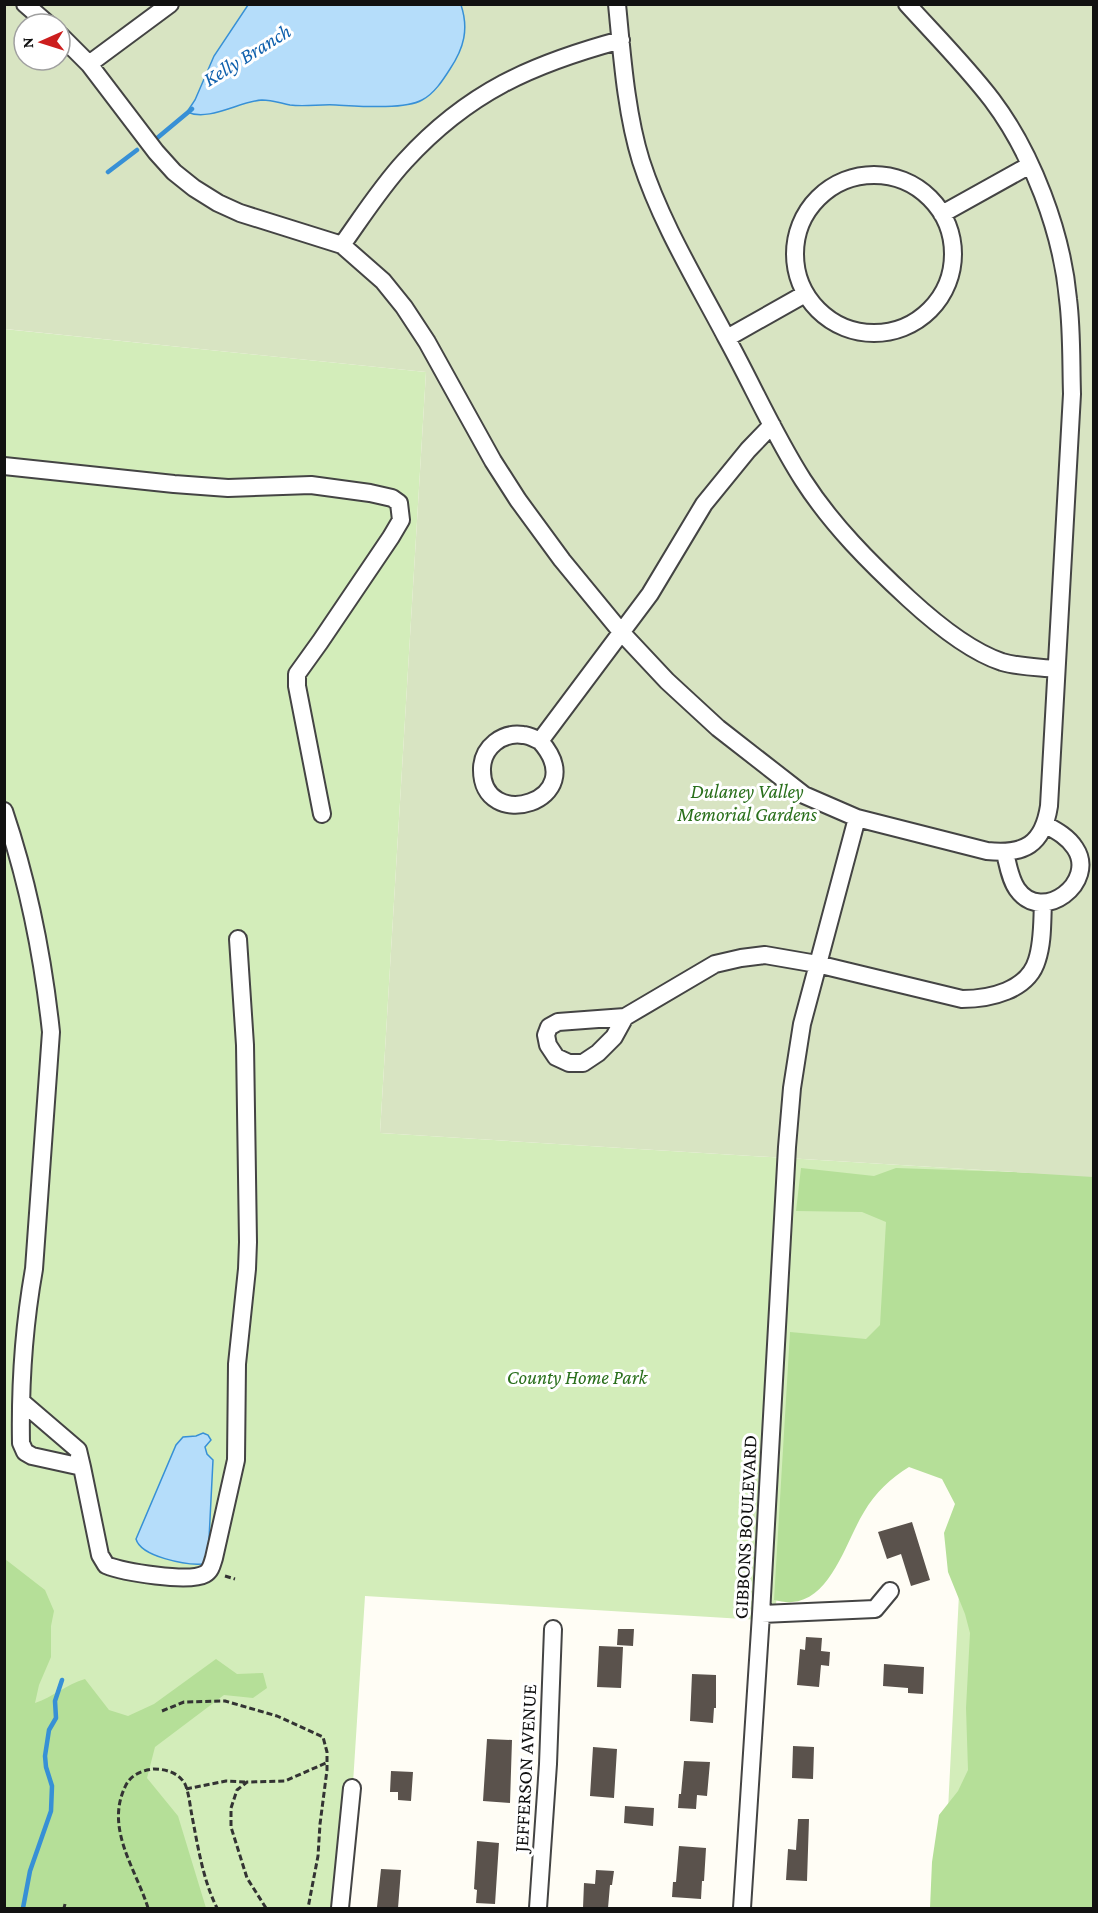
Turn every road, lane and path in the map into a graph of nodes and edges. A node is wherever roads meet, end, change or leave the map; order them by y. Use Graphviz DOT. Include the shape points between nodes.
graph roads {
  1 [pos="170,4"];
  2 [pos="617,4"];
  3 [pos="907,4"];
  4 [pos="621,40"];
  5 [pos="72,48"];
  6 [pos="89,64"];
  7 [pos="1030,165"];
  8 [pos="942,214"];
  9 [pos="342,245"];
  10 [pos="805,294"];
  11 [pos="727,338"];
  12 [pos="772,425"];
  13 [pos="4,466"];
  14 [pos="622,633"];
  15 [pos="1056,669"];
  16 [pos="540,741"];
  17 [pos="4,811"];
  18 [pos="322,814"];
  19 [pos="857,818"];
  20 [pos="1046,825"];
  21 [pos="1005,853"];
  22 [pos="1043,903"];
  23 [pos="238,939"];
  24 [pos="817,964"];
  25 [pos="625,1017"];
  26 [pos="22,1402"];
  27 [pos="82,1467"];
  28 [pos="890,1591"];
  29 [pos="761,1614"];
  30 [pos="553,1629"];
  31 [pos="162,1711"];
  32 [pos="327,1762"];
  33 [pos="247,1782"];
  34 [pos="352,1788"];
  35 [pos="186,1789"];
  36 [pos="148,1908"];
  37 [pos="217,1908"];
  38 [pos="266,1908"];
  39 [pos="308,1908"];
  40 [pos="340,1908"];
  41 [pos="538,1908"];
  42 [pos="742,1908"];
  1 -- 6 [label="street"];
  2 -- 4 [label="street"];
  3 -- 7 [label="street" via="993,101"];
  4 -- 9 [label="street" via="541,65 469,104 404,162"];
  4 -- 11 [label="street" via="641,160 680,252"];
  5 -- 6 [label="street"];
  6 -- 9 [label="street" via="156,152 195,188 240,213"];
  7 -- 8 [label="street"];
  7 -- 15 [label="street" via="1061,256 1071,340 1072,394"];
  8 -- 10 [label="street" via="929,197 911,184 891,177 869,175 831,188 805,214 798,231 796,270"];
  8 -- 10 [label="street" via="951,237 953,260 949,280 928,312 915,322 878,334 857,332 833,322"];
  9 -- 14 [label="street" via="383,281 404,307 518,500"];
  10 -- 11 [label="street"];
  11 -- 12 [label="street"];
  12 -- 14 [label="street" via="704,504"];
  12 -- 15 [label="street" via="803,481 837,525 931,620 1001,661"];
  13 -- 18 [label="street" via="228,488 311,485 370,493 399,503 401,520 297,674"];
  14 -- 16 [label="street"];
  14 -- 19 [label="street" via="667,681 771,771 804,795"];
  15 -- 20 [label="street"];
  16 -- 16 [label="street" via="554,764 546,792 521,806 498,800 485,784 482,771 487,751 494,743 515,734"];
  17 -- 26 [label="street" via="24,878 51,1032"];
  19 -- 21 [label="street"];
  19 -- 24 [label="street, GIBBONS BOULEVARD"];
  20 -- 21 [label="street" via="1035,841 1020,851"];
  20 -- 22 [label="street" via="1077,849 1081,866 1069,892"];
  21 -- 22 [label="street" via="1017,890"];
  22 -- 24 [label="street" via="1037,963 1028,976 999,995 962,999"];
  23 -- 27 [label="street" via="245,1045 248,1269 237,1364 236,1460 208,1571 190,1578 128,1572 106,1565 100,1555"];
  24 -- 25 [label="street" via="765,956 715,964"];
  24 -- 29 [label="street, GIBBONS BOULEVARD" via="792,1088"];
  26 -- 27 [label="street" via="78,1450"];
  26 -- 27 [label="street" via="21,1443 25,1452"];
  28 -- 29 [label="street" via="875,1609"];
  29 -- 42 [label="street, GIBBONS BOULEVARD"];
  30 -- 41 [label="street, JEFFERSON AVENUE"];
  31 -- 32 [label="path" via="184,1702 225,1701 277,1716 323,1737"];
  32 -- 33 [label="path" via="285,1781"];
  32 -- 39 [label="path" via="318,1856"];
  33 -- 35 [label="path"];
  33 -- 38 [label="path" via="237,1790 231,1808 231,1827 247,1878"];
  34 -- 40 [label="street"];
  35 -- 36 [label="path" via="174,1772 147,1770 129,1778 121,1796 119,1828 124,1849"];
  35 -- 37 [label="path" via="201,1859"];
}
